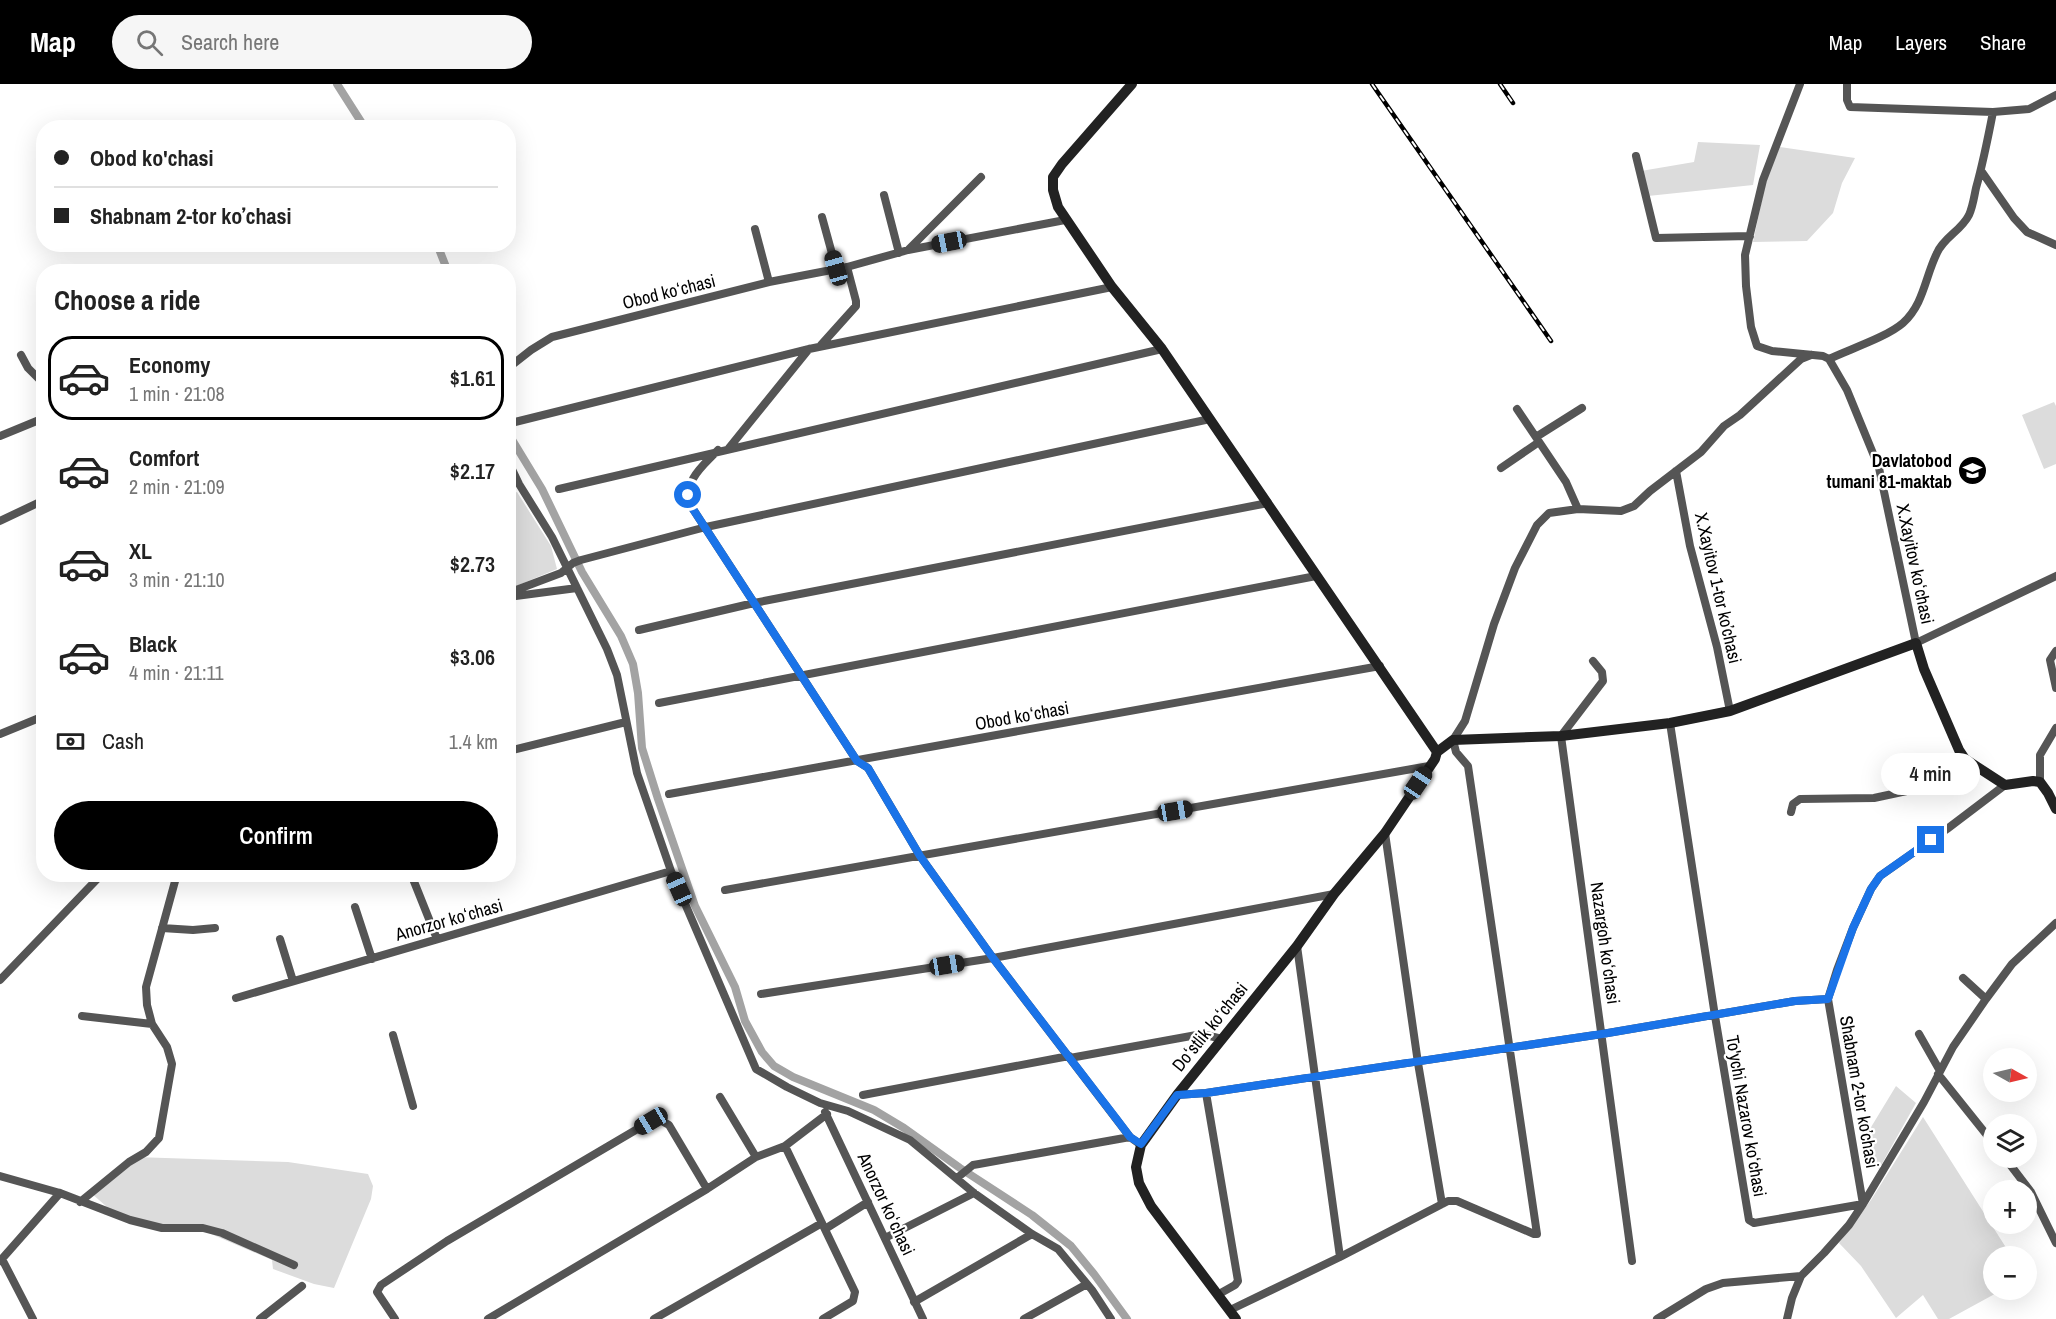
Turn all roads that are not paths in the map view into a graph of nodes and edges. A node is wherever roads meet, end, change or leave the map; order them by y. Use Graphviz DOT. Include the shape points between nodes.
graph roads {
  1 [pos="1132,84"];
  2 [pos="1800,84"];
  3 [pos="1847,84"];
  4 [pos="2056,95"];
  5 [pos="1993,112"];
  6 [pos="1636,156"];
  7 [pos="1982,172"];
  8 [pos="981,177"];
  9 [pos="884,195"];
  10 [pos="822,217"];
  11 [pos="1065,220"];
  12 [pos="755,229"];
  13 [pos="1750,236"];
  14 [pos="2056,244"];
  15 [pos="908,250"];
  16 [pos="899,253"];
  17 [pos="847,267"];
  18 [pos="836,268"];
  19 [pos="769,282"];
  20 [pos="1112,287"];
  21 [pos="820,346"];
  22 [pos="809,349"];
  23 [pos="1162,349"];
  24 [pos="21,355"];
  25 [pos="1811,355"];
  26 [pos="1829,359"];
  27 [pos="516,362"];
  28 [pos="36,376"];
  29 [pos="1582,408"];
  30 [pos="1517,409"];
  31 [pos="1210,419"];
  32 [pos="36,421"];
  33 [pos="516,422"];
  34 [pos="0,436"];
  35 [pos="1538,439"];
  36 [pos="729,448"];
  37 [pos="718,450"];
  38 [pos="1501,468"];
  39 [pos="1676,471"];
  40 [pos="516,478"];
  41 [pos="516,483"];
  42 [pos="519,484"];
  43 [pos="559,489"];
  44 [pos="1268,503"];
  45 [pos="36,504"];
  46 [pos="1578,509"];
  47 [pos="0,520"];
  48 [pos="706,527"];
  49 [pos="573,564"];
  50 [pos="1316,576"];
  51 [pos="2056,576"];
  52 [pos="577,588"];
  53 [pos="516,592"];
  54 [pos="516,594"];
  55 [pos="754,603"];
  56 [pos="639,630"];
  57 [pos="1916,643"];
  58 [pos="2056,651"];
  59 [pos="1593,661"];
  60 [pos="1380,666"];
  61 [pos="801,676"];
  62 [pos="2056,688"];
  63 [pos="659,703"];
  64 [pos="1730,711"];
  65 [pos="36,719"];
  66 [pos="626,722"];
  67 [pos="1670,723"];
  68 [pos="2056,728"];
  69 [pos="0,735"];
  70 [pos="1561,736"];
  71 [pos="1453,740"];
  72 [pos="516,749"];
  73 [pos="1437,752"];
  74 [pos="1965,759"];
  75 [pos="857,761"];
  76 [pos="1429,766"];
  77 [pos="2040,782"];
  78 [pos="2005,785"];
  79 [pos="669,794"];
  80 [pos="2056,809"];
  81 [pos="1791,812"];
  82 [pos="1384,833"];
  83 [pos="920,856"];
  84 [pos="671,872"];
  85 [pos="94,882"];
  86 [pos="175,882"];
  87 [pos="414,882"];
  88 [pos="724,890"];
  89 [pos="1334,894"];
  90 [pos="355,907"];
  91 [pos="2056,923"];
  92 [pos="162,928"];
  93 [pos="215,928"];
  94 [pos="280,939"];
  95 [pos="437,939"];
  96 [pos="1297,946"];
  97 [pos="993,958"];
  98 [pos="372,959"];
  99 [pos="1963,978"];
  100 [pos="0,980"];
  101 [pos="293,981"];
  102 [pos="761,994"];
  103 [pos="236,998"];
  104 [pos="1828,999"];
  105 [pos="1986,999"];
  106 [pos="1714,1016"];
  107 [pos="82,1017"];
  108 [pos="152,1024"];
  109 [pos="1602,1034"];
  110 [pos="1919,1034"];
  111 [pos="393,1035"];
  112 [pos="1222,1039"];
  113 [pos="1509,1049"];
  114 [pos="1069,1057"];
  115 [pos="1418,1063"];
  116 [pos="1939,1072"];
  117 [pos="1316,1077"];
  118 [pos="1206,1093"];
  119 [pos="863,1095"];
  120 [pos="1177,1095"];
  121 [pos="720,1096"];
  122 [pos="820,1103"];
  123 [pos="413,1106"];
  124 [pos="827,1114"];
  125 [pos="1983,1130"];
  126 [pos="1130,1137"];
  127 [pos="1141,1144"];
  128 [pos="785,1146"];
  129 [pos="756,1157"];
  130 [pos="2013,1168"];
  131 [pos="0,1176"];
  132 [pos="957,1178"];
  133 [pos="707,1189"];
  134 [pos="60,1193"];
  135 [pos="974,1193"];
  136 [pos="80,1202"];
  137 [pos="868,1202"];
  138 [pos="1442,1204"];
  139 [pos="1863,1204"];
  140 [pos="824,1226"];
  141 [pos="1032,1234"];
  142 [pos="885,1238"];
  143 [pos="2056,1243"];
  144 [pos="1340,1257"];
  145 [pos="1,1260"];
  146 [pos="1632,1261"];
  147 [pos="294,1264"];
  148 [pos="1802,1276"];
  149 [pos="1087,1284"];
  150 [pos="302,1286"];
  151 [pos="1219,1294"];
  152 [pos="914,1302"];
  153 [pos="1233,1315"];
  154 [pos="33,1319"];
  155 [pos="260,1319"];
  156 [pos="395,1319"];
  157 [pos="488,1319"];
  158 [pos="654,1319"];
  159 [pos="823,1319"];
  160 [pos="923,1319"];
  161 [pos="1023,1319"];
  162 [pos="1111,1319"];
  163 [pos="1657,1319"];
  164 [pos="1787,1319"];
  1 -- 11 [label="street" via="1053,177 1053,190"];
  2 -- 13 [label="street" via="1763,180"];
  3 -- 5 [label="street" via="1850,106"];
  4 -- 5 [label="street" via="2029,109"];
  5 -- 7 [label="street"];
  6 -- 13 [label="street" via="1656,238"];
  7 -- 14 [label="street" via="2027,232"];
  7 -- 26 [label="street" via="1969,214 1936,254 1912,313 1888,332"];
  8 -- 15 [label="street"];
  9 -- 16 [label="street"];
  10 -- 18 [label="street"];
  11 -- 15 [label="street, Obod koʻchasi"];
  11 -- 20 [label="street"];
  12 -- 19 [label="street"];
  13 -- 25 [label="street" via="1745,255 1746,286 1755,342 1762,349"];
  15 -- 16 [label="street, Obod koʻchasi"];
  16 -- 17 [label="street, Obod koʻchasi"];
  17 -- 18 [label="street, Obod koʻchasi"];
  17 -- 21 [label="street" via="855,306"];
  18 -- 19 [label="street, Obod koʻchasi"];
  19 -- 27 [label="street, Obod koʻchasi" via="552,338"];
  20 -- 21 [label="street"];
  20 -- 23 [label="street"];
  21 -- 22 [label="street"];
  22 -- 33 [label="street"];
  22 -- 36 [label="street"];
  23 -- 31 [label="street"];
  23 -- 36 [label="street"];
  24 -- 28 [label="street"];
  25 -- 26 [label="street"];
  25 -- 39 [label="street" via="1801,359 1724,426 1701,453"];
  26 -- 57 [label="street, X.Xayitov koʻchasi" via="1847,390 1879,468"];
  29 -- 35 [label="street"];
  30 -- 35 [label="street"];
  31 -- 44 [label="street"];
  31 -- 48 [label="street"];
  32 -- 34 [label="street"];
  35 -- 38 [label="street"];
  35 -- 46 [label="street"];
  36 -- 37 [label="street"];
  37 -- 43 [label="street"];
  37 -- 48 [label="street" via="695,475 688,495"];
  39 -- 46 [label="street" via="1634,506 1621,511"];
  39 -- 64 [label="street, X.Xayitov 1-tor koʼchasi"];
  40 -- 42 [label="street"];
  41 -- 42 [label="street"];
  42 -- 49 [label="street"];
  44 -- 50 [label="street"];
  44 -- 55 [label="street"];
  45 -- 47 [label="street"];
  46 -- 71 [label="street" via="1549,513 1537,525 1515,568 1465,721"];
  48 -- 49 [label="street"];
  48 -- 55 [label="street"];
  49 -- 52 [label="street"];
  49 -- 53 [label="street"];
  50 -- 60 [label="street"];
  50 -- 61 [label="street"];
  51 -- 57 [label="street"];
  52 -- 54 [label="street"];
  52 -- 66 [label="street" via="617,675"];
  55 -- 56 [label="street"];
  55 -- 61 [label="street"];
  57 -- 64 [label="street"];
  57 -- 74 [label="street"];
  58 -- 62 [label="street" via="2050,660"];
  59 -- 70 [label="street" via="1602,672 1603,681"];
  60 -- 73 [label="street"];
  60 -- 75 [label="street, Obod koʻchasi"];
  61 -- 63 [label="street"];
  61 -- 75 [label="street"];
  64 -- 67 [label="street"];
  65 -- 69 [label="street"];
  66 -- 72 [label="street"];
  66 -- 84 [label="street" via="637,773"];
  67 -- 70 [label="street"];
  67 -- 106 [label="street, To'ychi Nazarov koʻchasi"];
  68 -- 77 [label="street" via="2040,755"];
  70 -- 71 [label="street"];
  70 -- 109 [label="street, Nazargoh koʻchasi"];
  71 -- 73 [label="street"];
  71 -- 113 [label="street" via="1456,752 1468,765"];
  73 -- 76 [label="street, Doʻstlik koʻchasi"];
  74 -- 78 [label="street"];
  74 -- 81 [label="street" via="1917,789 1874,798 1800,800 1793,804"];
  75 -- 79 [label="street, Obod koʻchasi"];
  75 -- 83 [label="street" via="868,768"];
  76 -- 82 [label="street, Doʻstlik koʻchasi"];
  76 -- 83 [label="street"];
  77 -- 78 [label="street"];
  77 -- 80 [label="street"];
  78 -- 104 [label="street, Shabnam 2-tor koʼchasi" via="1880,876 1853,928"];
  82 -- 89 [label="street, Doʻstlik koʻchasi"];
  82 -- 115 [label="street"];
  83 -- 88 [label="street"];
  83 -- 97 [label="street"];
  84 -- 95 [label="street, Anorzor koʻchasi"];
  84 -- 122 [label="street" via="756,1069"];
  85 -- 100 [label="street"];
  86 -- 92 [label="street"];
  87 -- 95 [label="street"];
  89 -- 96 [label="street, Doʻstlik koʻchasi"];
  89 -- 97 [label="street"];
  90 -- 98 [label="street"];
  91 -- 105 [label="street" via="2012,964"];
  92 -- 93 [label="street"];
  92 -- 108 [label="street" via="146,987"];
  94 -- 101 [label="street"];
  95 -- 98 [label="street, Anorzor koʻchasi"];
  96 -- 112 [label="street, Doʻstlik koʻchasi"];
  96 -- 117 [label="street"];
  97 -- 102 [label="street"];
  97 -- 114 [label="street"];
  98 -- 101 [label="street, Anorzor koʻchasi"];
  99 -- 105 [label="street"];
  101 -- 103 [label="street, Anorzor koʻchasi"];
  104 -- 106 [label="street"];
  104 -- 139 [label="street, Shabnam 2-tor koʼchasi"];
  105 -- 116 [label="street"];
  106 -- 109 [label="street"];
  106 -- 139 [label="street, To'ychi Nazarov koʻchasi" via="1749,1221"];
  107 -- 108 [label="street"];
  108 -- 136 [label="street" via="167,1047 172,1064 159,1138"];
  109 -- 113 [label="street"];
  109 -- 146 [label="street, Nazargoh koʻchasi"];
  110 -- 116 [label="street"];
  111 -- 123 [label="street"];
  112 -- 114 [label="street" via="1202,1034"];
  112 -- 120 [label="street, Doʻstlik koʻchasi"];
  113 -- 115 [label="street"];
  113 -- 138 [label="street" via="1537,1234 1457,1201"];
  114 -- 119 [label="street"];
  114 -- 126 [label="street"];
  115 -- 117 [label="street"];
  115 -- 138 [label="street"];
  116 -- 125 [label="street"];
  116 -- 139 [label="street"];
  117 -- 118 [label="street"];
  117 -- 144 [label="street"];
  118 -- 120 [label="street"];
  118 -- 151 [label="street" via="1238,1281"];
  120 -- 127 [label="street, Doʻstlik koʻchasi"];
  121 -- 129 [label="street"];
  122 -- 124 [label="street, Anorzor koʻchasi"];
  122 -- 132 [label="street" via="848,1111 910,1140"];
  124 -- 128 [label="street"];
  124 -- 137 [label="street, Anorzor koʻchasi"];
  126 -- 127 [label="street"];
  126 -- 132 [label="street" via="973,1165"];
  127 -- 151 [label="street, Doʻstlik koʻchasi" via="1136,1167 1139,1183 1151,1206"];
  128 -- 129 [label="street"];
  128 -- 140 [label="street"];
  129 -- 133 [label="street"];
  130 -- 143 [label="street" via="2031,1192"];
  131 -- 134 [label="street"];
  132 -- 135 [label="street"];
  133 -- 156 [label="street" via="669,1125 651,1121 447,1241 381,1285 377,1292"];
  133 -- 157 [label="street"];
  134 -- 136 [label="street"];
  134 -- 145 [label="street"];
  135 -- 141 [label="street"];
  135 -- 142 [label="street"];
  136 -- 147 [label="street" via="162,1228 203,1227"];
  137 -- 140 [label="street"];
  137 -- 142 [label="street, Anorzor koʻchasi"];
  138 -- 144 [label="street"];
  139 -- 148 [label="street"];
  140 -- 158 [label="street"];
  140 -- 159 [label="street" via="855,1297"];
  141 -- 149 [label="street" via="1058,1249"];
  141 -- 152 [label="street"];
  142 -- 152 [label="street, Anorzor koʻchasi"];
  144 -- 153 [label="street"];
  145 -- 154 [label="street"];
  148 -- 163 [label="street" via="1724,1283 1706,1289"];
  148 -- 164 [label="street"];
  149 -- 161 [label="street"];
  149 -- 162 [label="street"];
  150 -- 155 [label="street"];
  151 -- 153 [label="street, Doʻstlik koʻchasi"];
  152 -- 160 [label="street, Anorzor koʻchasi"];
}
